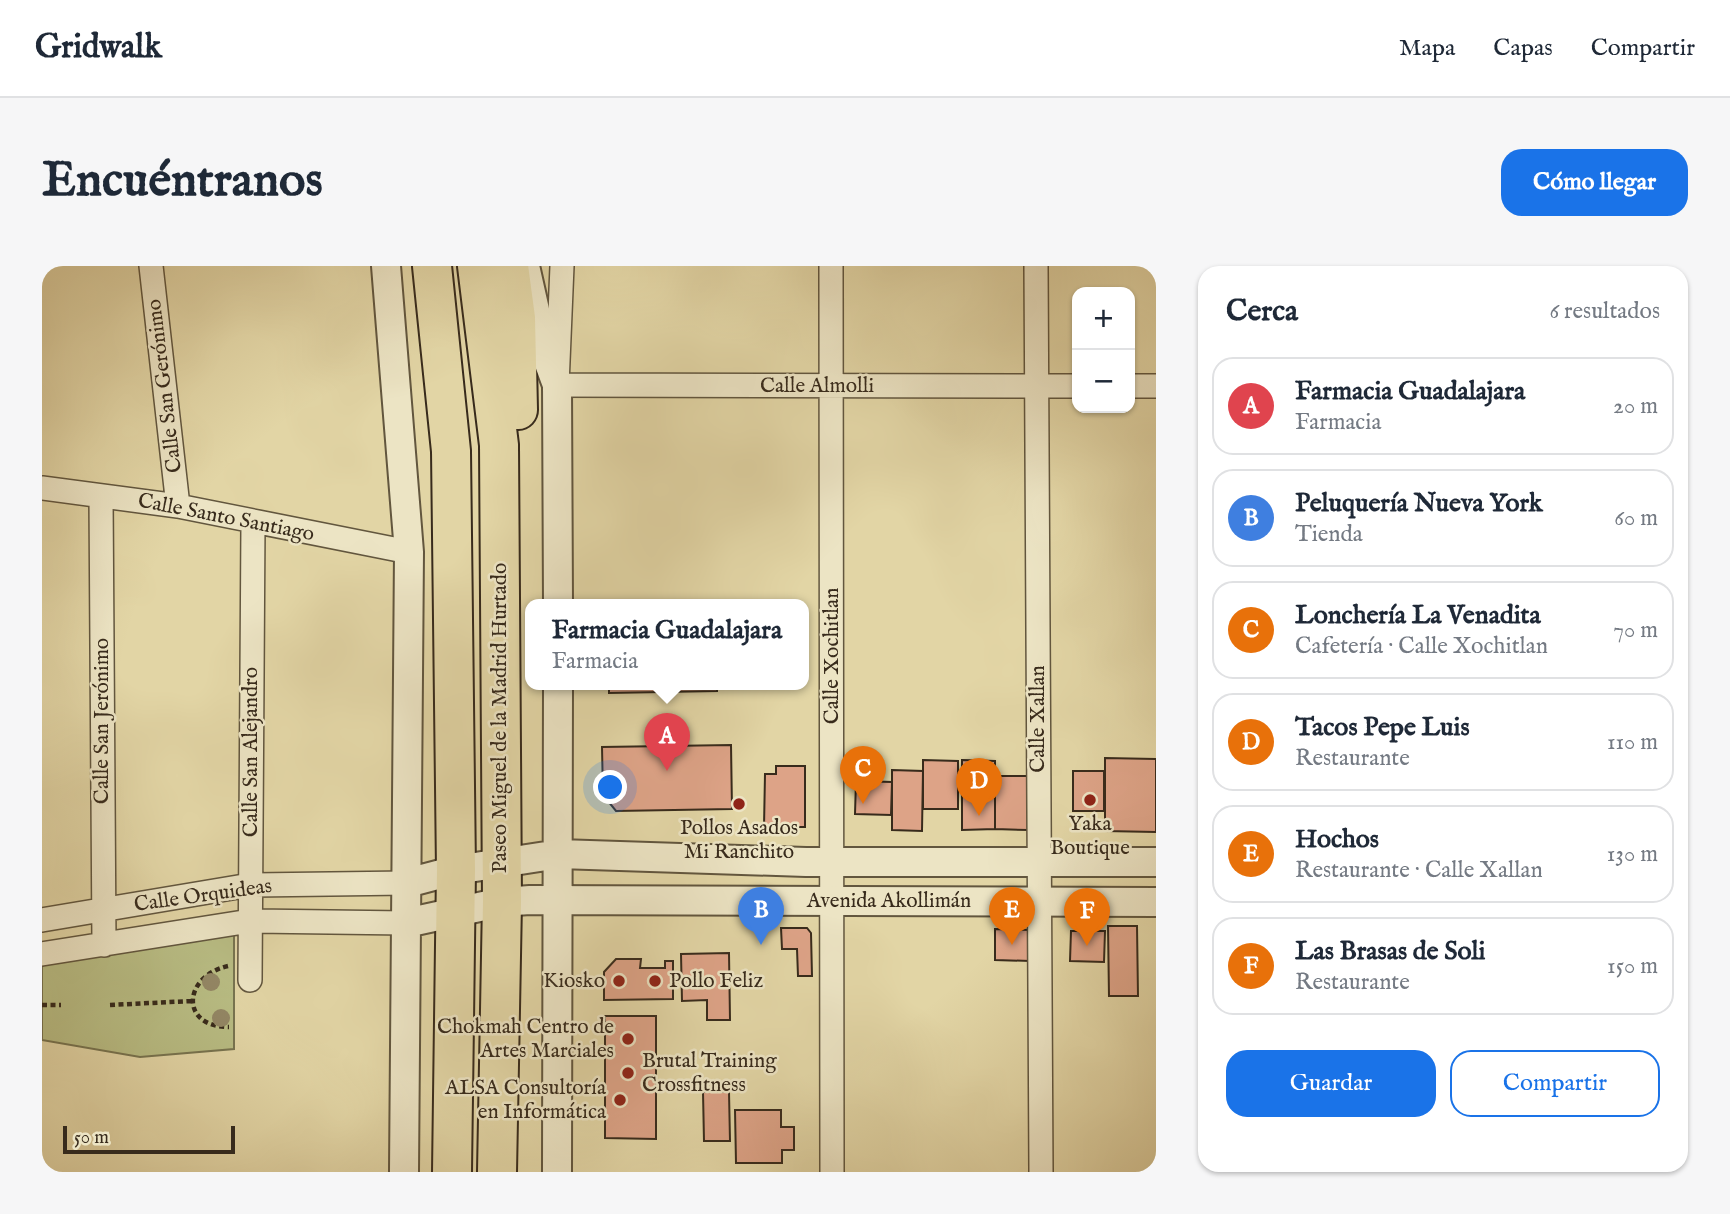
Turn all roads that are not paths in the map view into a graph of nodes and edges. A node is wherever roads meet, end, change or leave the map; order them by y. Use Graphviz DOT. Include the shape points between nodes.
graph roads {
  1 [pos="151,266"];
  2 [pos="386,266"];
  3 [pos="406,266"];
  4 [pos="432,266"];
  5 [pos="477,266"];
  6 [pos="509,266"];
  7 [pos="525,266"];
  8 [pos="562,266"];
  9 [pos="831,266"];
  10 [pos="1036,266"];
  11 [pos="556,386"];
  12 [pos="831,386"];
  13 [pos="1037,386"];
  14 [pos="1072,386"];
  15 [pos="1135,386"];
  16 [pos="1156,386"];
  17 [pos="452,451"];
  18 [pos="42,488"];
  19 [pos="101,496"];
  20 [pos="178,506"];
  21 [pos="253,523"];
  22 [pos="409,552"];
  23 [pos="558,599"];
  24 [pos="499,610"];
  25 [pos="558,690"];
  26 [pos="559,855"];
  27 [pos="832,861"];
  28 [pos="500,862"];
  29 [pos="1039,862"];
  30 [pos="1156,862"];
  31 [pos="456,870"];
  32 [pos="407,883"];
  33 [pos="250,885"];
  34 [pos="559,901"];
  35 [pos="832,901"];
  36 [pos="1039,901"];
  37 [pos="502,902"];
  38 [pos="1156,902"];
  39 [pos="104,911"];
  40 [pos="456,914"];
  41 [pos="42,920"];
  42 [pos="250,921"];
  43 [pos="406,923"];
  44 [pos="104,945"];
  45 [pos="42,954"];
  46 [pos="250,980"];
  47 [pos="498,1047"];
  48 [pos="452,1052"];
  49 [pos="404,1172"];
  50 [pos="434,1172"];
  51 [pos="452,1172"];
  52 [pos="497,1172"];
  53 [pos="517,1172"];
  54 [pos="557,1172"];
  55 [pos="832,1172"];
  56 [pos="1041,1172"];
  1 -- 20 [label="street, Calle San Gerónimo"];
  2 -- 22 [label="street"];
  3 -- 17 [label="highway"];
  4 -- 17 [label="highway, Paseo Miguel de la Madrid Hurtado"];
  5 -- 24 [label="highway, Paseo Miguel de la Madrid Hurtado" via="499,445"];
  6 -- 24 [label="highway" via="516,317 519,479"];
  7 -- 11 [label="street"];
  8 -- 11 [label="street"];
  9 -- 12 [label="street, Calle Xochitlan"];
  10 -- 13 [label="street, Calle Xallan"];
  11 -- 12 [label="street, Calle Almolli"];
  11 -- 23 [label="street"];
  12 -- 13 [label="street, Calle Almolli"];
  12 -- 27 [label="street, Calle Xochitlan"];
  13 -- 14 [label="street, Calle Almolli"];
  13 -- 29 [label="street, Calle Xallan"];
  15 -- 16 [label="street"];
  17 -- 31 [label="highway, Paseo Miguel de la Madrid Hurtado"];
  18 -- 19 [label="street, Calle Santo Santiago"];
  19 -- 20 [label="street, Calle Santo Santiago"];
  19 -- 39 [label="street, Calle San Jerónimo"];
  20 -- 21 [label="street, Calle Santo Santiago"];
  21 -- 22 [label="street, Calle Santo Santiago"];
  21 -- 33 [label="street, Calle San Alejandro"];
  22 -- 32 [label="street"];
  24 -- 28 [label="highway, Paseo Miguel de la Madrid Hurtado"];
  25 -- 26 [label="street"];
  26 -- 27 [label="street, Avenida Akollimán"];
  26 -- 28 [label="street, Avenida Akollimán"];
  26 -- 34 [label="street"];
  27 -- 29 [label="street, Avenida Akollimán"];
  27 -- 35 [label="street, Calle Xochitlan"];
  28 -- 31 [label="street, Avenida Akollimán"];
  28 -- 37 [label="highway, Paseo Miguel de la Madrid Hurtado"];
  29 -- 30 [label="street, Avenida Akollimán"];
  29 -- 36 [label="street, Calle Xallan"];
  31 -- 32 [label="street, Avenida Akollimán"];
  31 -- 40 [label="highway, Paseo Miguel de la Madrid Hurtado"];
  32 -- 33 [label="street, Calle Orquideas"];
  32 -- 43 [label="street"];
  33 -- 39 [label="street, Calle Orquideas"];
  33 -- 42 [label="street, Calle San Alejandro"];
  34 -- 35 [label="street, Avenida Akollimán"];
  34 -- 37 [label="street, Avenida Akollimán"];
  34 -- 54 [label="street"];
  35 -- 36 [label="street, Avenida Akollimán"];
  35 -- 55 [label="street, Calle Xochitlan"];
  36 -- 38 [label="street, Avenida Akollimán"];
  36 -- 56 [label="street, Calle Xallan"];
  37 -- 40 [label="street, Avenida Akollimán"];
  37 -- 47 [label="highway, Paseo Miguel de la Madrid Hurtado"];
  39 -- 41 [label="street, Calle Orquideas"];
  39 -- 44 [label="street, Calle San Jerónimo"];
  40 -- 43 [label="street, Avenida Akollimán"];
  40 -- 48 [label="highway, Paseo Miguel de la Madrid Hurtado"];
  42 -- 43 [label="street, Calle Orquideas"];
  42 -- 44 [label="street, Calle Orquideas"];
  42 -- 46 [label="street, Calle San Alejandro"];
  43 -- 49 [label="street"];
  44 -- 45 [label="street, Calle Orquideas"];
  47 -- 52 [label="highway, Paseo Miguel de la Madrid Hurtado"];
  47 -- 53 [label="highway" via="512,1092"];
  48 -- 50 [label="highway"];
  48 -- 51 [label="highway, Paseo Miguel de la Madrid Hurtado"];
}
